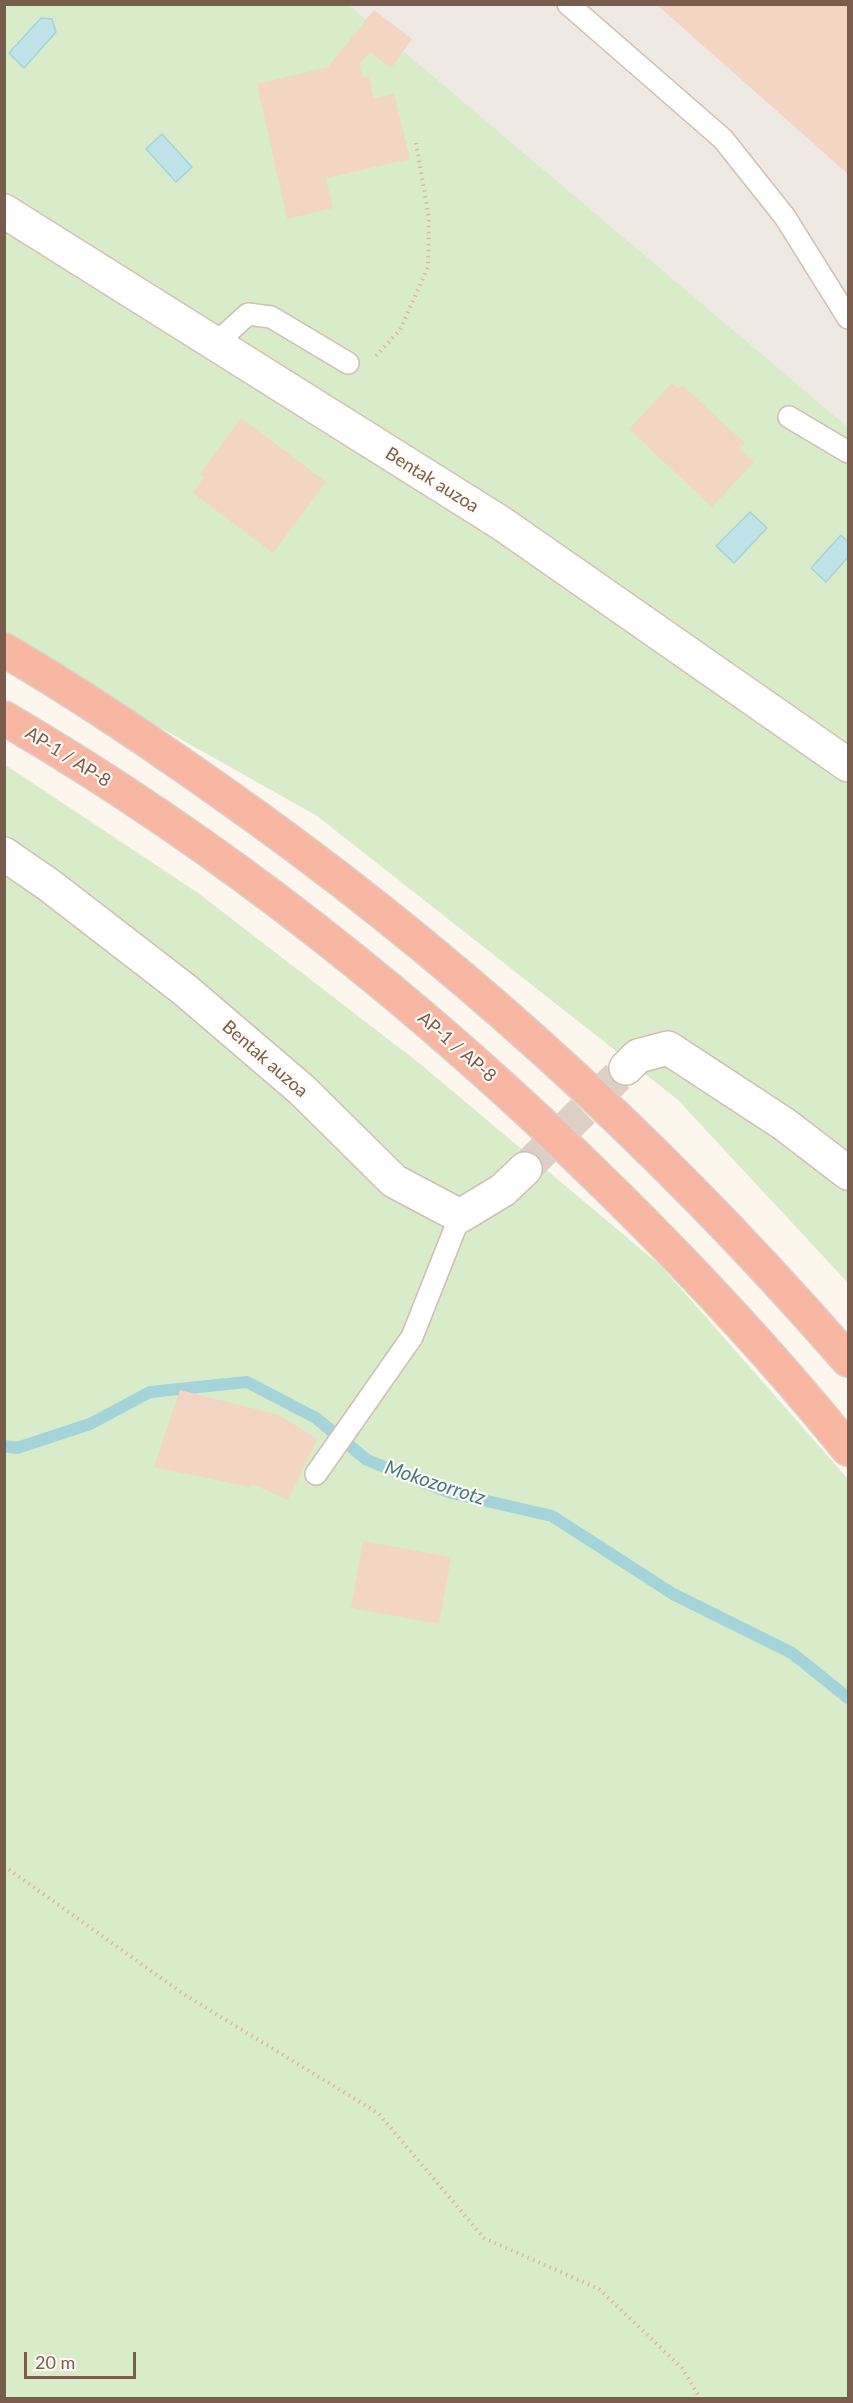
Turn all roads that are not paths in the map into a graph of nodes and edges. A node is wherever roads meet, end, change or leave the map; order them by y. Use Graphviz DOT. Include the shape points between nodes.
graph roads {
  1 [pos="568,4"];
  2 [pos="4,211"];
  3 [pos="849,318"];
  4 [pos="215,344"];
  5 [pos="348,363"];
  6 [pos="789,417"];
  7 [pos="849,452"];
  8 [pos="4,650"];
  9 [pos="4,718"];
  10 [pos="849,765"];
  11 [pos="4,854"];
  12 [pos="626,1068"];
  13 [pos="525,1169"];
  14 [pos="849,1173"];
  15 [pos="460,1216"];
  16 [pos="849,1359"];
  17 [pos="849,1449"];
  18 [pos="316,1474"];
  1 -- 3 [label="lane" via="723,139 785,217"];
  2 -- 4 [label="main road, Bentak auzoa"];
  4 -- 5 [label="lane" via="248,314 271,317"];
  4 -- 10 [label="main road, Bentak auzoa" via="501,523"];
  6 -- 7 [label="lane"];
  8 -- 16 [label="highway" via="55,680 283,834 498,1006 698,1195"];
  9 -- 17 [label="highway, AP-1 / AP-8" via="138,801 248,879 356,961 460,1048 656,1234 749,1333"];
  11 -- 15 [label="main road, Bentak auzoa" via="185,990 302,1090 394,1181"];
  12 -- 14 [label="main road" via="638,1056 668,1048 784,1124"];
  13 -- 15 [label="main road" via="503,1190"];
  15 -- 18 [label="lane" via="412,1337"];
}
